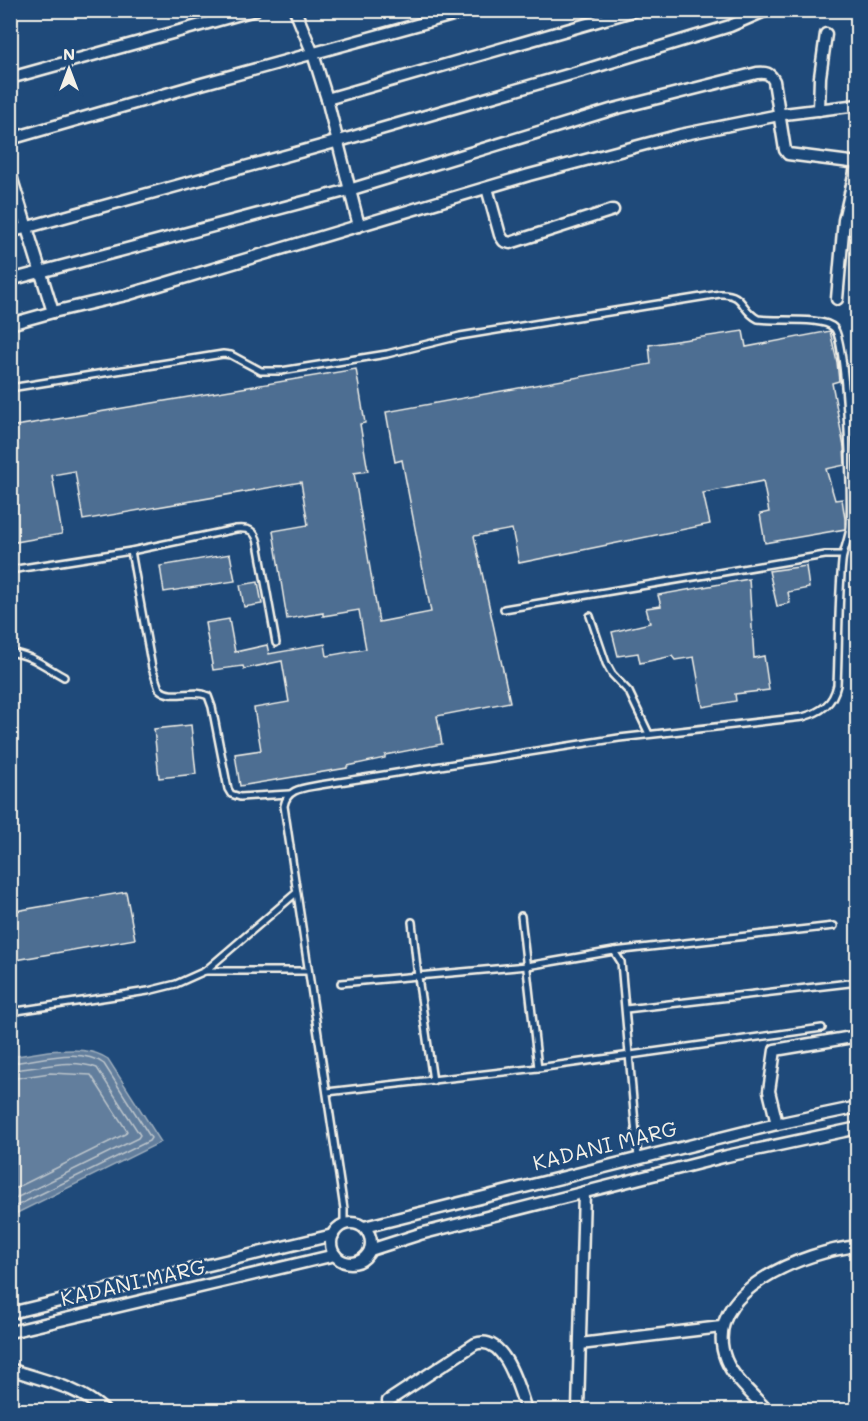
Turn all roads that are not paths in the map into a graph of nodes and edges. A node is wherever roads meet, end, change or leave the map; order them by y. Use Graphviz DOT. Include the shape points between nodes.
graph roads {
  1 [pos="255,10"];
  2 [pos="295,10"];
  3 [pos="471,10"];
  4 [pos="636,10"];
  5 [pos="767,10"];
  6 [pos="826,34"];
  7 [pos="313,54"];
  8 [pos="10,78"];
  9 [pos="327,99"];
  10 [pos="858,105"];
  11 [pos="819,110"];
  12 [pos="778,115"];
  13 [pos="10,139"];
  14 [pos="339,141"];
  15 [pos="857,163"];
  16 [pos="10,173"];
  17 [pos="13,187"];
  18 [pos="487,188"];
  19 [pos="350,190"];
  20 [pos="613,210"];
  21 [pos="359,226"];
  22 [pos="27,227"];
  23 [pos="10,232"];
  24 [pos="40,271"];
  25 [pos="10,280"];
  26 [pos="837,299"];
  27 [pos="53,312"];
  28 [pos="10,324"];
  29 [pos="10,388"];
  30 [pos="130,551"];
  31 [pos="843,555"];
  32 [pos="10,570"];
  33 [pos="504,609"];
  34 [pos="590,615"];
  35 [pos="276,643"];
  36 [pos="10,653"];
  37 [pos="64,677"];
  38 [pos="649,734"];
  39 [pos="289,794"];
  40 [pos="296,892"];
  41 [pos="521,916"];
  42 [pos="412,922"];
  43 [pos="834,926"];
  44 [pos="614,951"];
  45 [pos="528,966"];
  46 [pos="205,971"];
  47 [pos="308,971"];
  48 [pos="418,977"];
  49 [pos="858,982"];
  50 [pos="341,983"];
  51 [pos="626,1009"];
  52 [pos="10,1012"];
  53 [pos="822,1028"];
  54 [pos="858,1036"];
  55 [pos="630,1055"];
  56 [pos="538,1068"];
  57 [pos="433,1081"];
  58 [pos="327,1092"];
  59 [pos="858,1107"];
  60 [pos="777,1124"];
  61 [pos="858,1128"];
  62 [pos="638,1158"];
  63 [pos="584,1192"];
  64 [pos="344,1224"];
  65 [pos="364,1227"];
  66 [pos="333,1235"];
  67 [pos="858,1246"];
  68 [pos="370,1250"];
  69 [pos="335,1255"];
  70 [pos="10,1313"];
  71 [pos="722,1327"];
  72 [pos="10,1332"];
  73 [pos="580,1344"];
  74 [pos="10,1369"];
  75 [pos="388,1401"];
  76 [pos="104,1410"];
  77 [pos="526,1410"];
  78 [pos="578,1410"];
  79 [pos="767,1410"];
  1 -- 8 [label="street"];
  2 -- 7 [label="street"];
  3 -- 7 [label="street"];
  4 -- 9 [label="street"];
  5 -- 14 [label="street" via="730,26"];
  6 -- 11 [label="street"];
  7 -- 9 [label="street"];
  7 -- 13 [label="street"];
  9 -- 14 [label="street"];
  10 -- 11 [label="street"];
  11 -- 12 [label="street"];
  12 -- 15 [label="street" via="788,154"];
  12 -- 18 [label="street" via="680,135"];
  12 -- 19 [label="street" via="771,75 757,73 614,109"];
  14 -- 19 [label="street"];
  14 -- 22 [label="street"];
  15 -- 26 [label="street" via="844,220"];
  16 -- 17 [label="street"];
  17 -- 22 [label="street"];
  18 -- 20 [label="street" via="500,235 510,243"];
  18 -- 21 [label="street"];
  19 -- 21 [label="street"];
  19 -- 24 [label="street"];
  21 -- 27 [label="street" via="126,295"];
  22 -- 23 [label="street"];
  22 -- 24 [label="street"];
  24 -- 25 [label="street"];
  24 -- 27 [label="street"];
  27 -- 28 [label="street"];
  29 -- 31 [label="lane" via="223,354 261,371 281,371 387,354 460,336 734,294 758,319 823,323 835,328 838,334 846,405 850,525"];
  30 -- 32 [label="lane"];
  30 -- 35 [label="lane" via="236,529 252,530 258,543"];
  30 -- 39 [label="lane" via="159,688 169,694 208,696 231,794"];
  31 -- 33 [label="lane"];
  31 -- 38 [label="lane" via="837,685 826,707 803,717"];
  34 -- 38 [label="lane" via="606,663 629,692"];
  36 -- 37 [label="lane" via="27,656"];
  38 -- 39 [label="lane" via="320,785"];
  39 -- 40 [label="lane" via="284,806"];
  40 -- 46 [label="lane"];
  40 -- 47 [label="lane"];
  41 -- 45 [label="lane"];
  42 -- 48 [label="lane"];
  43 -- 44 [label="lane"];
  44 -- 45 [label="lane"];
  44 -- 51 [label="lane" via="621,962"];
  45 -- 48 [label="lane"];
  45 -- 56 [label="lane"];
  46 -- 47 [label="lane"];
  46 -- 52 [label="lane" via="148,991"];
  47 -- 58 [label="lane"];
  48 -- 50 [label="lane"];
  48 -- 57 [label="lane"];
  49 -- 51 [label="lane"];
  51 -- 55 [label="lane"];
  53 -- 55 [label="lane"];
  54 -- 60 [label="street" via="775,1050 769,1091"];
  55 -- 56 [label="lane"];
  55 -- 62 [label="lane"];
  56 -- 57 [label="lane"];
  57 -- 58 [label="lane"];
  58 -- 64 [label="lane"];
  59 -- 60 [label="street, KADANI MARG"];
  60 -- 62 [label="street, KADANI MARG"];
  61 -- 63 [label="street, KADANI MARG"];
  62 -- 65 [label="street, KADANI MARG"];
  63 -- 68 [label="street, KADANI MARG"];
  63 -- 73 [label="street"];
  64 -- 65 [label="street"];
  64 -- 66 [label="street"];
  65 -- 68 [label="street" via="371,1237"];
  66 -- 69 [label="street"];
  66 -- 70 [label="street, KADANI MARG"];
  67 -- 71 [label="street" via="810,1257 757,1283 730,1309"];
  68 -- 69 [label="street" via="357,1262 345,1262"];
  69 -- 72 [label="street, KADANI MARG"];
  71 -- 73 [label="street"];
  71 -- 79 [label="street" via="727,1362"];
  73 -- 78 [label="street"];
  74 -- 76 [label="street" via="66,1386"];
  75 -- 77 [label="street" via="482,1341 493,1345 506,1361"];
}
